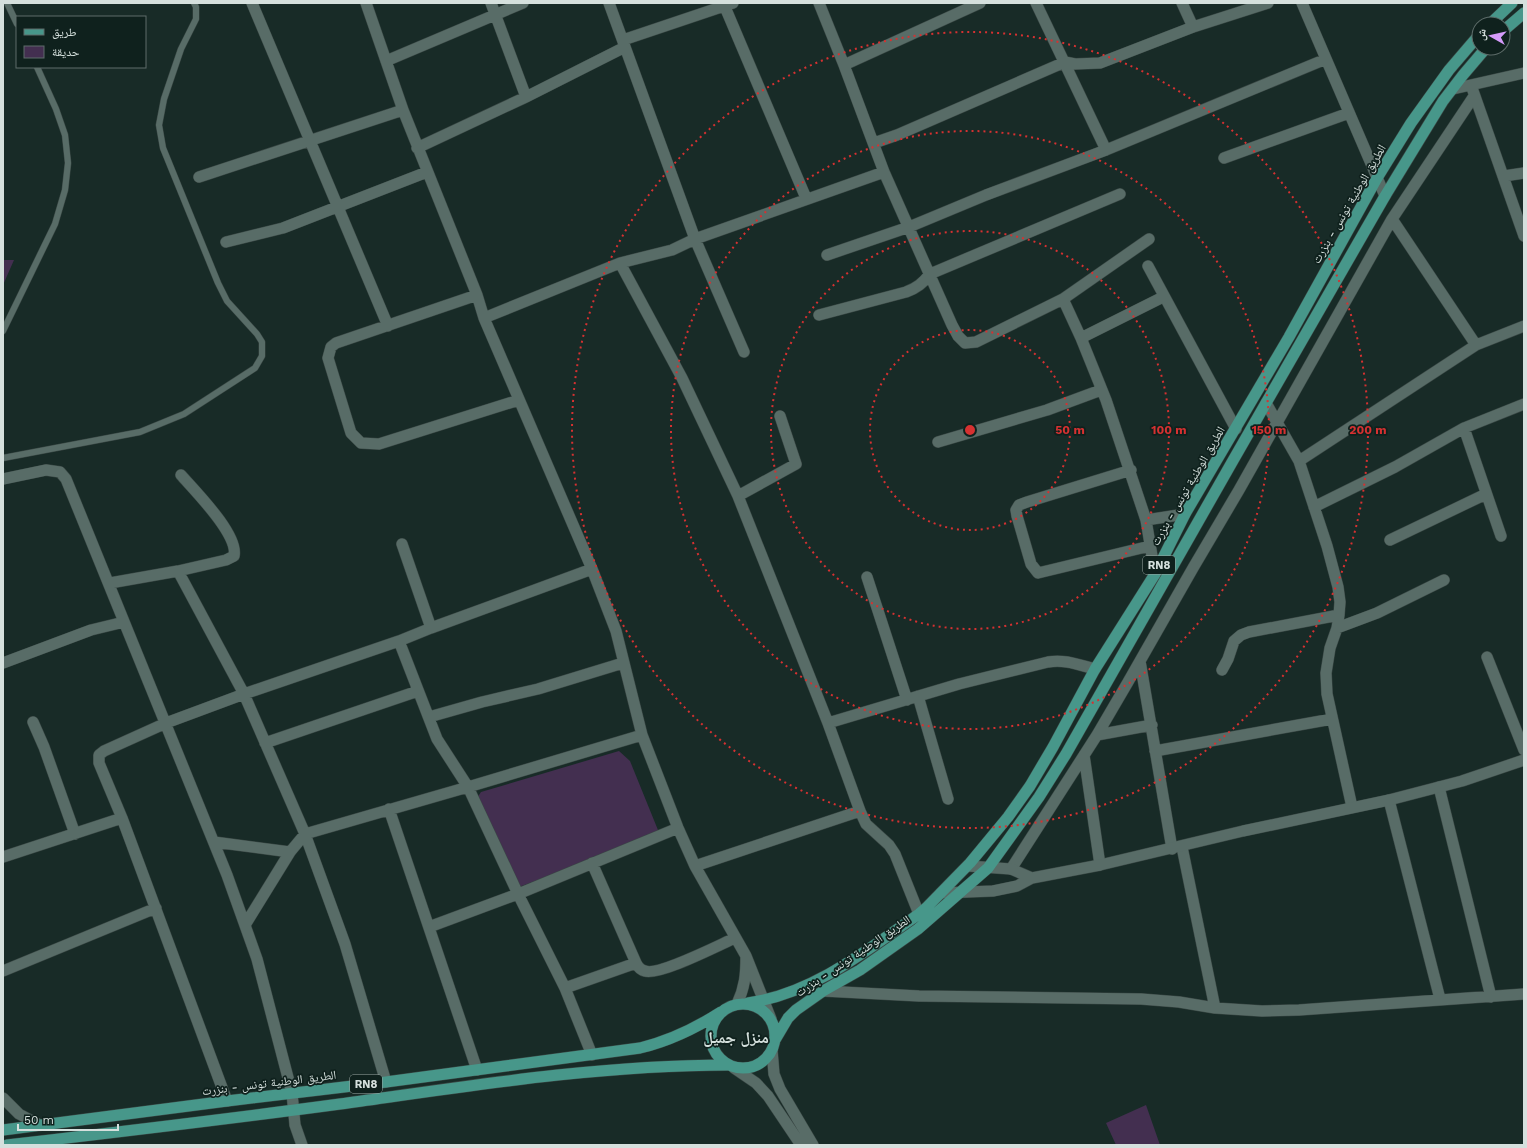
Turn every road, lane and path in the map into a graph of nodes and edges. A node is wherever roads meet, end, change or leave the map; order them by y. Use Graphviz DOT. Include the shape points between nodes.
graph roads {
  1 [pos="7,3"];
  2 [pos="194,3"];
  3 [pos="252,3"];
  4 [pos="366,3"];
  5 [pos="491,3"];
  6 [pos="523,3"];
  7 [pos="609,3"];
  8 [pos="819,3"];
  9 [pos="980,3"];
  10 [pos="1036,3"];
  11 [pos="1182,3"];
  12 [pos="1268,3"];
  13 [pos="1302,3"];
  14 [pos="1512,3"];
  15 [pos="729,5"];
  16 [pos="1524,13"];
  17 [pos="495,15"];
  18 [pos="1498,16"];
  19 [pos="16,22"];
  20 [pos="1511,24"];
  21 [pos="1193,27"];
  22 [pos="624,44"];
  23 [pos="1471,44"];
  24 [pos="1480,56"];
  25 [pos="1326,59"];
  26 [pos="386,61"];
  27 [pos="1065,62"];
  28 [pos="844,65"];
  29 [pos="37,68"];
  30 [pos="1524,73"];
  31 [pos="1471,85"];
  32 [pos="1453,89"];
  33 [pos="1474,96"];
  34 [pos="526,97"];
  35 [pos="403,110"];
  36 [pos="1349,113"];
  37 [pos="310,141"];
  38 [pos="874,143"];
  39 [pos="418,148"];
  40 [pos="1106,150"];
  41 [pos="1224,158"];
  42 [pos="427,172"];
  43 [pos="884,172"];
  44 [pos="1524,173"];
  45 [pos="1504,176"];
  46 [pos="199,177"];
  47 [pos="1377,178"];
  48 [pos="1120,194"];
  49 [pos="1385,196"];
  50 [pos="806,198"];
  51 [pos="337,208"];
  52 [pos="1392,218"];
  53 [pos="909,227"];
  54 [pos="1524,236"];
  55 [pos="696,239"];
  56 [pos="1149,239"];
  57 [pos="226,242"];
  58 [pos="827,255"];
  59 [pos="620,263"];
  60 [pos="1148,266"];
  61 [pos="930,274"];
  62 [pos="476,295"];
  63 [pos="1163,297"];
  64 [pos="1062,299"];
  65 [pos="819,315"];
  66 [pos="484,318"];
  67 [pos="388,326"];
  68 [pos="1524,326"];
  69 [pos="3,332"];
  70 [pos="1081,338"];
  71 [pos="1476,345"];
  72 [pos="744,352"];
  73 [pos="1102,390"];
  74 [pos="520,400"];
  75 [pos="1266,404"];
  76 [pos="1524,404"];
  77 [pos="780,416"];
  78 [pos="1278,423"];
  79 [pos="1464,428"];
  80 [pos="1236,429"];
  81 [pos="938,442"];
  82 [pos="3,458"];
  83 [pos="1298,461"];
  84 [pos="1131,470"];
  85 [pos="181,475"];
  86 [pos="1208,475"];
  87 [pos="3,479"];
  88 [pos="1219,484"];
  89 [pos="1486,494"];
  90 [pos="738,496"];
  91 [pos="1314,508"];
  92 [pos="1185,514"];
  93 [pos="1146,520"];
  94 [pos="1501,536"];
  95 [pos="1390,540"];
  96 [pos="402,544"];
  97 [pos="1150,546"];
  98 [pos="592,569"];
  99 [pos="178,570"];
  100 [pos="1154,574"];
  101 [pos="867,577"];
  102 [pos="1444,580"];
  103 [pos="110,583"];
  104 [pos="1339,615"];
  105 [pos="124,622"];
  106 [pos="431,628"];
  107 [pos="1337,628"];
  108 [pos="399,641"];
  109 [pos="1487,657"];
  110 [pos="1140,661"];
  111 [pos="3,663"];
  112 [pos="623,663"];
  113 [pos="1095,669"];
  114 [pos="1222,670"];
  115 [pos="418,691"];
  116 [pos="244,694"];
  117 [pos="912,698"];
  118 [pos="428,717"];
  119 [pos="1332,718"];
  120 [pos="33,722"];
  121 [pos="828,722"];
  122 [pos="166,723"];
  123 [pos="1152,725"];
  124 [pos="642,735"];
  125 [pos="1097,735"];
  126 [pos="265,743"];
  127 [pos="1524,750"];
  128 [pos="1155,751"];
  129 [pos="1084,755"];
  130 [pos="1524,760"];
  131 [pos="1439,787"];
  132 [pos="468,788"];
  133 [pos="948,799"];
  134 [pos="1389,800"];
  135 [pos="1352,807"];
  136 [pos="389,809"];
  137 [pos="860,811"];
  138 [pos="122,818"];
  139 [pos="678,828"];
  140 [pos="75,834"];
  141 [pos="305,834"];
  142 [pos="214,842"];
  143 [pos="1177,848"];
  144 [pos="290,852"];
  145 [pos="3,857"];
  146 [pos="592,863"];
  147 [pos="695,866"];
  148 [pos="968,866"];
  149 [pos="1100,866"];
  150 [pos="988,868"];
  151 [pos="1012,869"];
  152 [pos="1032,878"];
  153 [pos="941,893"];
  154 [pos="961,893"];
  155 [pos="518,894"];
  156 [pos="156,908"];
  157 [pos="918,914"];
  158 [pos="245,925"];
  159 [pos="429,926"];
  160 [pos="736,938"];
  161 [pos="746,956"];
  162 [pos="636,963"];
  163 [pos="3,971"];
  164 [pos="565,988"];
  165 [pos="823,992"];
  166 [pos="1524,994"];
  167 [pos="1491,997"];
  168 [pos="1440,999"];
  169 [pos="764,1001"];
  170 [pos="742,1004"];
  171 [pos="1215,1008"];
  172 [pos="721,1012"];
  173 [pos="771,1019"];
  174 [pos="774,1045"];
  175 [pos="592,1055"];
  176 [pos="731,1066"];
  177 [pos="477,1070"];
  178 [pos="386,1082"];
  179 [pos="292,1093"];
  180 [pos="3,1098"];
  181 [pos="227,1101"];
  182 [pos="294,1110"];
  183 [pos="40,1125"];
  184 [pos="3,1130"];
  185 [pos="7,1145"];
  186 [pos="302,1145"];
  187 [pos="801,1145"];
  188 [pos="813,1145"];
  1 -- 19 [label="lane"];
  2 -- 82 [label="lane" via="196,19 181,49 164,99 159,125 163,148 218,283 227,301 260,338 262,356 255,368 184,414 140,432"];
  3 -- 37 [label="street"];
  4 -- 26 [label="street"];
  5 -- 17 [label="street"];
  6 -- 17 [label="street"];
  7 -- 22 [label="street"];
  8 -- 28 [label="street"];
  9 -- 28 [label="street"];
  10 -- 27 [label="street"];
  11 -- 21 [label="street"];
  12 -- 21 [label="street"];
  13 -- 25 [label="street"];
  14 -- 18 [label="main road"];
  15 -- 22 [label="street"];
  15 -- 50 [label="street"];
  16 -- 20 [label="main road"];
  17 -- 26 [label="street"];
  17 -- 34 [label="street"];
  21 -- 27 [label="street" via="1100,62"];
  22 -- 34 [label="street"];
  22 -- 55 [label="street"];
  23 -- 47 [label="main road, الطريق الوطنية تونس - بنزرت / RN8" via="1411,123"];
  24 -- 32 [label="main road, الطريق الوطنية تونس - بنزرت / RN8"];
  25 -- 36 [label="street"];
  25 -- 40 [label="street"];
  26 -- 35 [label="street"];
  27 -- 38 [label="street" via="898,135"];
  27 -- 40 [label="street"];
  28 -- 38 [label="street"];
  29 -- 69 [label="lane" via="65,135 68,163 65,190 55,224"];
  30 -- 31 [label="street"];
  31 -- 32 [label="street"];
  31 -- 33 [label="street"];
  32 -- 49 [label="main road, الطريق الوطنية تونس - بنزرت / RN8" via="1418,140"];
  33 -- 45 [label="street"];
  33 -- 52 [label="street"];
  34 -- 39 [label="street"];
  35 -- 37 [label="street"];
  35 -- 39 [label="street"];
  36 -- 41 [label="street"];
  36 -- 47 [label="street"];
  37 -- 46 [label="street"];
  37 -- 51 [label="street"];
  38 -- 43 [label="street"];
  39 -- 42 [label="street"];
  40 -- 53 [label="street"];
  42 -- 51 [label="street"];
  42 -- 62 [label="street"];
  43 -- 50 [label="street"];
  43 -- 53 [label="street"];
  44 -- 45 [label="street"];
  45 -- 54 [label="street"];
  47 -- 49 [label="street"];
  47 -- 80 [label="main road, الطريق الوطنية تونس - بنزرت / RN8"];
  48 -- 61 [label="street"];
  49 -- 75 [label="main road, الطريق الوطنية تونس - بنزرت / RN8"];
  50 -- 55 [label="street"];
  51 -- 57 [label="street" via="283,228"];
  51 -- 67 [label="street"];
  52 -- 71 [label="street"];
  52 -- 78 [label="street"];
  53 -- 58 [label="street"];
  53 -- 61 [label="street"];
  55 -- 59 [label="street" via="672,250"];
  55 -- 72 [label="street"];
  56 -- 64 [label="street"];
  59 -- 66 [label="street"];
  59 -- 90 [label="street" via="682,378"];
  60 -- 63 [label="street"];
  61 -- 64 [label="street" via="958,336 965,343 976,342"];
  61 -- 65 [label="street" via="922,284 906,292"];
  62 -- 66 [label="street"];
  62 -- 67 [label="street"];
  63 -- 70 [label="street"];
  63 -- 80 [label="street"];
  64 -- 70 [label="street"];
  66 -- 74 [label="street"];
  67 -- 74 [label="street" via="336,343 328,353 350,433 362,443 379,444"];
  68 -- 71 [label="street"];
  70 -- 73 [label="street"];
  71 -- 83 [label="street"];
  73 -- 81 [label="street" via="1047,410"];
  73 -- 84 [label="street"];
  74 -- 98 [label="street"];
  75 -- 78 [label="street"];
  75 -- 88 [label="main road, الطريق الوطنية تونس - بنزرت / RN8"];
  76 -- 79 [label="street"];
  77 -- 90 [label="street" via="796,464"];
  78 -- 83 [label="street"];
  78 -- 110 [label="street"];
  79 -- 89 [label="street"];
  79 -- 91 [label="street"];
  80 -- 86 [label="main road, الطريق الوطنية تونس - بنزرت / RN8"];
  83 -- 91 [label="street"];
  84 -- 93 [label="street"];
  84 -- 97 [label="street" via="1019,505 1016,510 1017,516 1031,564 1038,573"];
  85 -- 99 [label="street" via="223,524 236,551 232,558"];
  86 -- 88 [label="main road"];
  86 -- 92 [label="main road, الطريق الوطنية تونس - بنزرت / RN8"];
  87 -- 103 [label="street" via="46,470 60,472 66,479"];
  88 -- 150 [label="main road, الطريق الوطنية تونس - بنزرت / RN8" via="1066,754"];
  89 -- 94 [label="street"];
  89 -- 95 [label="street"];
  90 -- 121 [label="street"];
  91 -- 104 [label="street" via="1338,587"];
  92 -- 93 [label="street"];
  92 -- 100 [label="main road, الطريق الوطنية تونس - بنزرت / RN8"];
  93 -- 97 [label="street"];
  96 -- 106 [label="street"];
  97 -- 100 [label="street"];
  98 -- 106 [label="street"];
  98 -- 112 [label="street" via="616,631"];
  99 -- 103 [label="street"];
  99 -- 116 [label="street"];
  100 -- 113 [label="main road, الطريق الوطنية تونس - بنزرت / RN8"];
  101 -- 117 [label="street"];
  102 -- 107 [label="street" via="1376,613"];
  103 -- 105 [label="street"];
  104 -- 107 [label="street"];
  104 -- 114 [label="street" via="1241,635 1234,641"];
  105 -- 111 [label="street" via="92,630"];
  105 -- 122 [label="street"];
  106 -- 108 [label="street"];
  107 -- 119 [label="street" via="1330,648 1326,673"];
  108 -- 115 [label="street"];
  108 -- 116 [label="street"];
  109 -- 127 [label="street"];
  110 -- 123 [label="street"];
  110 -- 125 [label="street"];
  112 -- 118 [label="street"];
  112 -- 124 [label="street"];
  113 -- 117 [label="street" via="1058,660"];
  113 -- 148 [label="main road, الطريق الوطنية تونس - بنزرت / RN8" via="1030,786"];
  115 -- 118 [label="street"];
  115 -- 126 [label="street"];
  116 -- 122 [label="street"];
  116 -- 126 [label="street"];
  117 -- 121 [label="street"];
  117 -- 133 [label="street"];
  118 -- 132 [label="street" via="437,739"];
  119 -- 128 [label="street"];
  119 -- 135 [label="street"];
  120 -- 140 [label="street"];
  121 -- 137 [label="street"];
  122 -- 138 [label="street" via="104,750 99,755 99,763"];
  122 -- 142 [label="street"];
  123 -- 125 [label="street"];
  123 -- 128 [label="street"];
  124 -- 132 [label="street"];
  124 -- 139 [label="street"];
  125 -- 129 [label="street"];
  126 -- 141 [label="street"];
  128 -- 143 [label="street"];
  129 -- 149 [label="street"];
  129 -- 151 [label="street"];
  130 -- 131 [label="street"];
  131 -- 134 [label="street"];
  131 -- 167 [label="street"];
  132 -- 136 [label="street"];
  132 -- 155 [label="street"];
  134 -- 135 [label="street"];
  134 -- 168 [label="street"];
  135 -- 143 [label="street"];
  136 -- 141 [label="street"];
  136 -- 159 [label="street"];
  137 -- 147 [label="street"];
  137 -- 157 [label="street" via="866,824 895,854"];
  138 -- 140 [label="street"];
  138 -- 156 [label="street"];
  139 -- 146 [label="street"];
  139 -- 147 [label="street"];
  140 -- 145 [label="street"];
  141 -- 144 [label="street"];
  141 -- 178 [label="street" via="345,944"];
  142 -- 144 [label="street"];
  142 -- 158 [label="street"];
  143 -- 149 [label="street"];
  143 -- 171 [label="street"];
  144 -- 158 [label="street"];
  146 -- 155 [label="street"];
  146 -- 162 [label="street"];
  147 -- 160 [label="street"];
  148 -- 150 [label="street"];
  148 -- 153 [label="main road, الطريق الوطنية تونس - بنزرت / RN8"];
  149 -- 152 [label="street"];
  150 -- 151 [label="street"];
  150 -- 154 [label="main road, الطريق الوطنية تونس - بنزرت / RN8"];
  151 -- 152 [label="street"];
  152 -- 154 [label="street" via="1017,886 994,891"];
  153 -- 154 [label="street"];
  153 -- 157 [label="main road, الطريق الوطنية تونس - بنزرت / RN8"];
  154 -- 165 [label="main road, الطريق الوطنية تونس - بنزرت / RN8" via="918,929 860,970"];
  155 -- 159 [label="street"];
  155 -- 164 [label="street"];
  156 -- 163 [label="street"];
  156 -- 181 [label="street"];
  157 -- 169 [label="main road, الطريق الوطنية تونس - بنزرت / RN8" via="807,986"];
  158 -- 179 [label="street"];
  159 -- 177 [label="street"];
  160 -- 161 [label="street"];
  160 -- 162 [label="street" via="655,972 645,972"];
  161 -- 169 [label="street"];
  161 -- 170 [label="street"];
  162 -- 164 [label="street"];
  164 -- 175 [label="street"];
  165 -- 171 [label="street" via="1140,999"];
  165 -- 174 [label="main road, الطريق الوطنية تونس - بنزرت / RN8" via="788,1018"];
  166 -- 167 [label="street"];
  167 -- 168 [label="street"];
  168 -- 171 [label="street" via="1299,1010"];
  169 -- 170 [label="main road, الطريق الوطنية تونس - بنزرت / RN8"];
  169 -- 173 [label="street"];
  170 -- 172 [label="main road, RN8" via="728,1006"];
  170 -- 173 [label="main road" via="761,1009"];
  172 -- 175 [label="main road, الطريق الوطنية تونس - بنزرت / RN8" via="660,1043"];
  172 -- 176 [label="main road" via="714,1020 710,1041 720,1059"];
  173 -- 174 [label="main road" via="775,1029"];
  174 -- 176 [label="main road, RN8" via="766,1059 756,1066 745,1069"];
  174 -- 188 [label="street" via="774,1074"];
  175 -- 177 [label="main road, الطريق الوطنية تونس - بنزرت / RN8"];
  176 -- 182 [label="main road, RN8" via="680,1065 536,1077"];
  176 -- 187 [label="street" via="756,1083 768,1096"];
  177 -- 178 [label="main road, الطريق الوطنية تونس - بنزرت / RN8"];
  178 -- 179 [label="main road, الطريق الوطنية تونس - بنزرت / RN8"];
  179 -- 181 [label="main road, الطريق الوطنية تونس - بنزرت / RN8"];
  179 -- 182 [label="street"];
  180 -- 183 [label="street" via="19,1114"];
  181 -- 183 [label="main road, الطريق الوطنية تونس - بنزرت / RN8"];
  182 -- 185 [label="main road, RN8"];
  182 -- 186 [label="street" via="295,1125"];
  183 -- 184 [label="main road, الطريق الوطنية تونس - بنزرت / RN8"];
}
